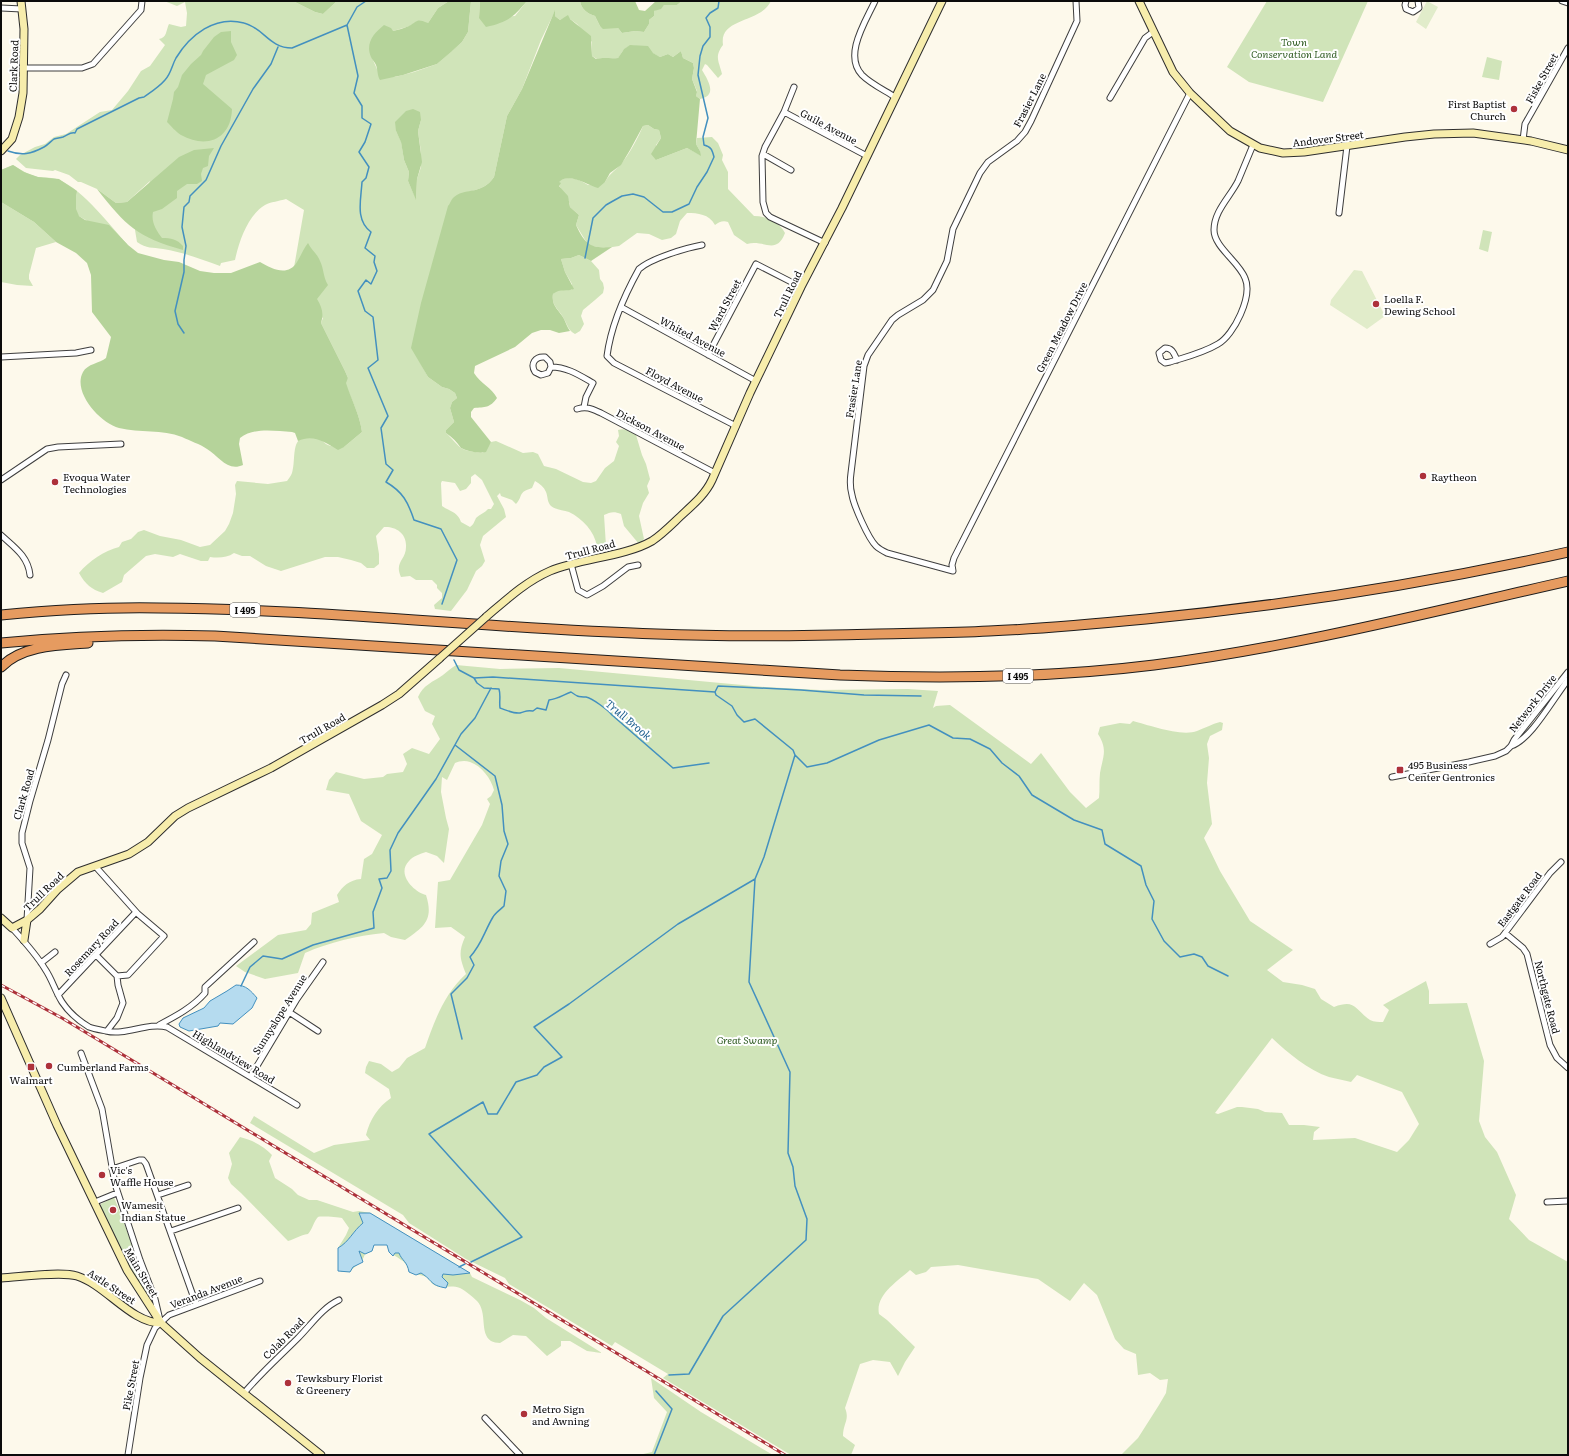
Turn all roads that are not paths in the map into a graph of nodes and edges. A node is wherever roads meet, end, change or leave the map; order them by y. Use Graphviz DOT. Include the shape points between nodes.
graph roads {
  1 [pos="21,1"];
  2 [pos="142,1"];
  3 [pos="875,1"];
  4 [pos="942,1"];
  5 [pos="1076,1"];
  6 [pos="1139,1"];
  7 [pos="1406,1"];
  8 [pos="1418,1"];
  9 [pos="1562,1"];
  10 [pos="1568,3"];
  11 [pos="1,8"];
  12 [pos="22,9"];
  13 [pos="1153,32"];
  14 [pos="1568,48"];
  15 [pos="24,68"];
  16 [pos="794,87"];
  17 [pos="1190,93"];
  18 [pos="895,97"];
  19 [pos="1110,98"];
  20 [pos="784,112"];
  21 [pos="1523,140"];
  22 [pos="1253,144"];
  23 [pos="1347,146"];
  24 [pos="1568,150"];
  25 [pos="1,151"];
  26 [pos="763,154"];
  27 [pos="867,156"];
  28 [pos="792,170"];
  29 [pos="1339,213"];
  30 [pos="825,243"];
  31 [pos="702,245"];
  32 [pos="801,288"];
  33 [pos="621,307"];
  34 [pos="91,350"];
  35 [pos="708,355"];
  36 [pos="1,357"];
  37 [pos="1177,360"];
  38 [pos="551,367"];
  39 [pos="756,381"];
  40 [pos="584,407"];
  41 [pos="577,409"];
  42 [pos="736,426"];
  43 [pos="121,444"];
  44 [pos="715,473"];
  45 [pos="1,480"];
  46 [pos="1,535"];
  47 [pos="1568,552"];
  48 [pos="571,564"];
  49 [pos="638,565"];
  50 [pos="953,571"];
  51 [pos="30,575"];
  52 [pos="1568,581"];
  53 [pos="1,614"];
  54 [pos="188,636"];
  55 [pos="1,643"];
  56 [pos="1,668"];
  57 [pos="1568,672"];
  58 [pos="66,675"];
  59 [pos="1568,680"];
  60 [pos="1511,746"];
  61 [pos="1392,777"];
  62 [pos="1562,862"];
  63 [pos="95,866"];
  64 [pos="136,912"];
  65 [pos="1,918"];
  66 [pos="27,920"];
  67 [pos="12,928"];
  68 [pos="1505,933"];
  69 [pos="24,940"];
  70 [pos="254,942"];
  71 [pos="1490,944"];
  72 [pos="55,952"];
  73 [pos="96,955"];
  74 [pos="323,962"];
  75 [pos="41,963"];
  76 [pos="117,976"];
  77 [pos="58,995"];
  78 [pos="1,998"];
  79 [pos="289,1012"];
  80 [pos="160,1025"];
  81 [pos="318,1030"];
  82 [pos="107,1031"];
  83 [pos="80,1053"];
  84 [pos="1568,1068"];
  85 [pos="251,1076"];
  86 [pos="297,1104"];
  87 [pos="112,1169"];
  88 [pos="188,1185"];
  89 [pos="118,1193"];
  90 [pos="158,1195"];
  91 [pos="1568,1201"];
  92 [pos="95,1202"];
  93 [pos="1547,1202"];
  94 [pos="238,1208"];
  95 [pos="171,1232"];
  96 [pos="1,1278"];
  97 [pos="260,1280"];
  98 [pos="339,1300"];
  99 [pos="196,1304"];
  100 [pos="161,1323"];
  101 [pos="244,1393"];
  102 [pos="485,1418"];
  103 [pos="128,1455"];
  104 [pos="319,1455"];
  105 [pos="520,1455"];
  1 -- 12 [label="street, Clark Road"];
  2 -- 15 [label="street" via="141,10 93,64 82,68"];
  3 -- 18 [label="street" via="855,47 855,64 864,76"];
  4 -- 18 [label="street, Trull Road"];
  5 -- 50 [label="street, Frasier Lane" via="1077,20 1031,121 1017,141 988,162 980,173 953,230 947,261 933,290 892,320 868,355 864,366 851,473 853,501 870,537 882,550"];
  6 -- 13 [label="street, Andover Street"];
  7 -- 8 [label="street" via="1406,9 1413,12 1419,8"];
  9 -- 10 [label="street"];
  11 -- 12 [label="street"];
  12 -- 15 [label="street, Clark Road"];
  13 -- 17 [label="street, Andover Street" via="1173,72"];
  13 -- 19 [label="street" via="1144,38"];
  14 -- 21 [label="street, Fiske Street" via="1525,124"];
  15 -- 25 [label="street, Clark Road" via="19,117 12,139"];
  16 -- 20 [label="street"];
  17 -- 22 [label="street, Andover Street" via="1230,131"];
  17 -- 50 [label="street, Green Meadow Drive" via="954,558"];
  18 -- 27 [label="street, Trull Road"];
  20 -- 26 [label="street"];
  20 -- 27 [label="street, Guile Avenue"];
  21 -- 23 [label="street, Andover Street" via="1473,133 1434,134"];
  21 -- 24 [label="street, Andover Street"];
  22 -- 23 [label="street, Andover Street" via="1283,153"];
  22 -- 37 [label="street" via="1237,182 1218,213 1214,228 1218,241 1245,277 1246,302 1233,328 1220,344"];
  23 -- 29 [label="street"];
  26 -- 28 [label="street"];
  26 -- 30 [label="street" via="763,202 768,216"];
  27 -- 30 [label="street, Trull Road"];
  30 -- 32 [label="street, Trull Road"];
  31 -- 33 [label="street" via="645,264 636,274"];
  32 -- 35 [label="street, Ward Street" via="756,264"];
  32 -- 39 [label="street, Trull Road"];
  33 -- 35 [label="street, Whited Avenue"];
  33 -- 42 [label="street, Floyd Avenue" via="611,333 607,356 614,363"];
  34 -- 36 [label="street" via="76,354"];
  35 -- 39 [label="street, Whited Avenue"];
  38 -- 40 [label="street" via="565,368 593,383"];
  39 -- 42 [label="street, Trull Road"];
  40 -- 41 [label="street"];
  40 -- 44 [label="street, Dickson Avenue" via="601,413"];
  42 -- 44 [label="street, Trull Road"];
  43 -- 45 [label="street" via="47,449"];
  44 -- 48 [label="street, Trull Road" via="703,494 656,538 636,547"];
  46 -- 51 [label="street" via="26,560"];
  47 -- 53 [label="highway, I 495" via="1477,572 1287,602 1099,623 991,631 773,637 712,636 212,608 121,608"];
  48 -- 49 [label="street" via="578,590 587,595 628,567"];
  48 -- 63 [label="street, Trull Road, bridge" via="523,586 406,688 386,702 271,768 174,816 148,842 129,854"];
  52 -- 54 [label="highway, I 495" via="1249,651 1132,668 1023,676 933,678 840,675 272,639"];
  54 -- 55 [label="highway, I 495" via="91,637"];
  54 -- 56 [label="highway" via="82,643 35,650 16,656"];
  57 -- 60 [label="street, Network Drive"];
  58 -- 66 [label="street, Clark Road" via="22,833 22,843 30,868"];
  59 -- 60 [label="street, Network Drive" via="1530,732 1518,744"];
  60 -- 61 [label="street, Network Drive" via="1495,756"];
  62 -- 68 [label="street, Eastgate Road" via="1549,874"];
  63 -- 64 [label="street"];
  63 -- 66 [label="street, Trull Road" via="78,872"];
  64 -- 73 [label="street, Rosemary Road"];
  64 -- 76 [label="street" via="164,936 128,975"];
  65 -- 67 [label="street"];
  66 -- 67 [label="street, Trull Road"];
  66 -- 69 [label="street, Trull Road"];
  67 -- 69 [label="street"];
  68 -- 71 [label="street, Eastgate Road"];
  68 -- 84 [label="street, Northgate Road" via="1526,952 1550,1045 1557,1058"];
  69 -- 75 [label="street"];
  70 -- 80 [label="street" via="205,987 206,993 202,997"];
  72 -- 75 [label="street"];
  73 -- 76 [label="street"];
  73 -- 77 [label="street, Rosemary Road"];
  74 -- 79 [label="street, Sunnyslope Avenue"];
  75 -- 77 [label="street"];
  76 -- 82 [label="street" via="123,1003 117,1018"];
  77 -- 82 [label="street" via="70,1011 90,1027"];
  78 -- 92 [label="street, Main Street" via="57,1125"];
  79 -- 81 [label="street"];
  79 -- 85 [label="street, Sunnyslope Avenue"];
  80 -- 82 [label="street" via="117,1032"];
  80 -- 85 [label="street, Highlandview Road"];
  83 -- 87 [label="street" via="102,1109"];
  85 -- 86 [label="street, Highlandview Road"];
  87 -- 89 [label="street"];
  87 -- 90 [label="street" via="143,1160"];
  88 -- 90 [label="street"];
  89 -- 92 [label="street"];
  89 -- 100 [label="street"];
  90 -- 95 [label="street"];
  91 -- 93 [label="street"];
  92 -- 100 [label="street, Main Street" via="126,1270"];
  94 -- 95 [label="street"];
  95 -- 99 [label="street"];
  96 -- 100 [label="street, Astle Street" via="63,1274 77,1276 97,1286 143,1320"];
  97 -- 99 [label="street, Veranda Avenue"];
  98 -- 101 [label="street, Colab Road" via="331,1303"];
  99 -- 100 [label="street, Veranda Avenue" via="169,1315"];
  100 -- 101 [label="street, Main Street"];
  100 -- 103 [label="street, Pike Street" via="153,1330 146,1350"];
  101 -- 104 [label="street, Main Street"];
  102 -- 105 [label="street"];
}
